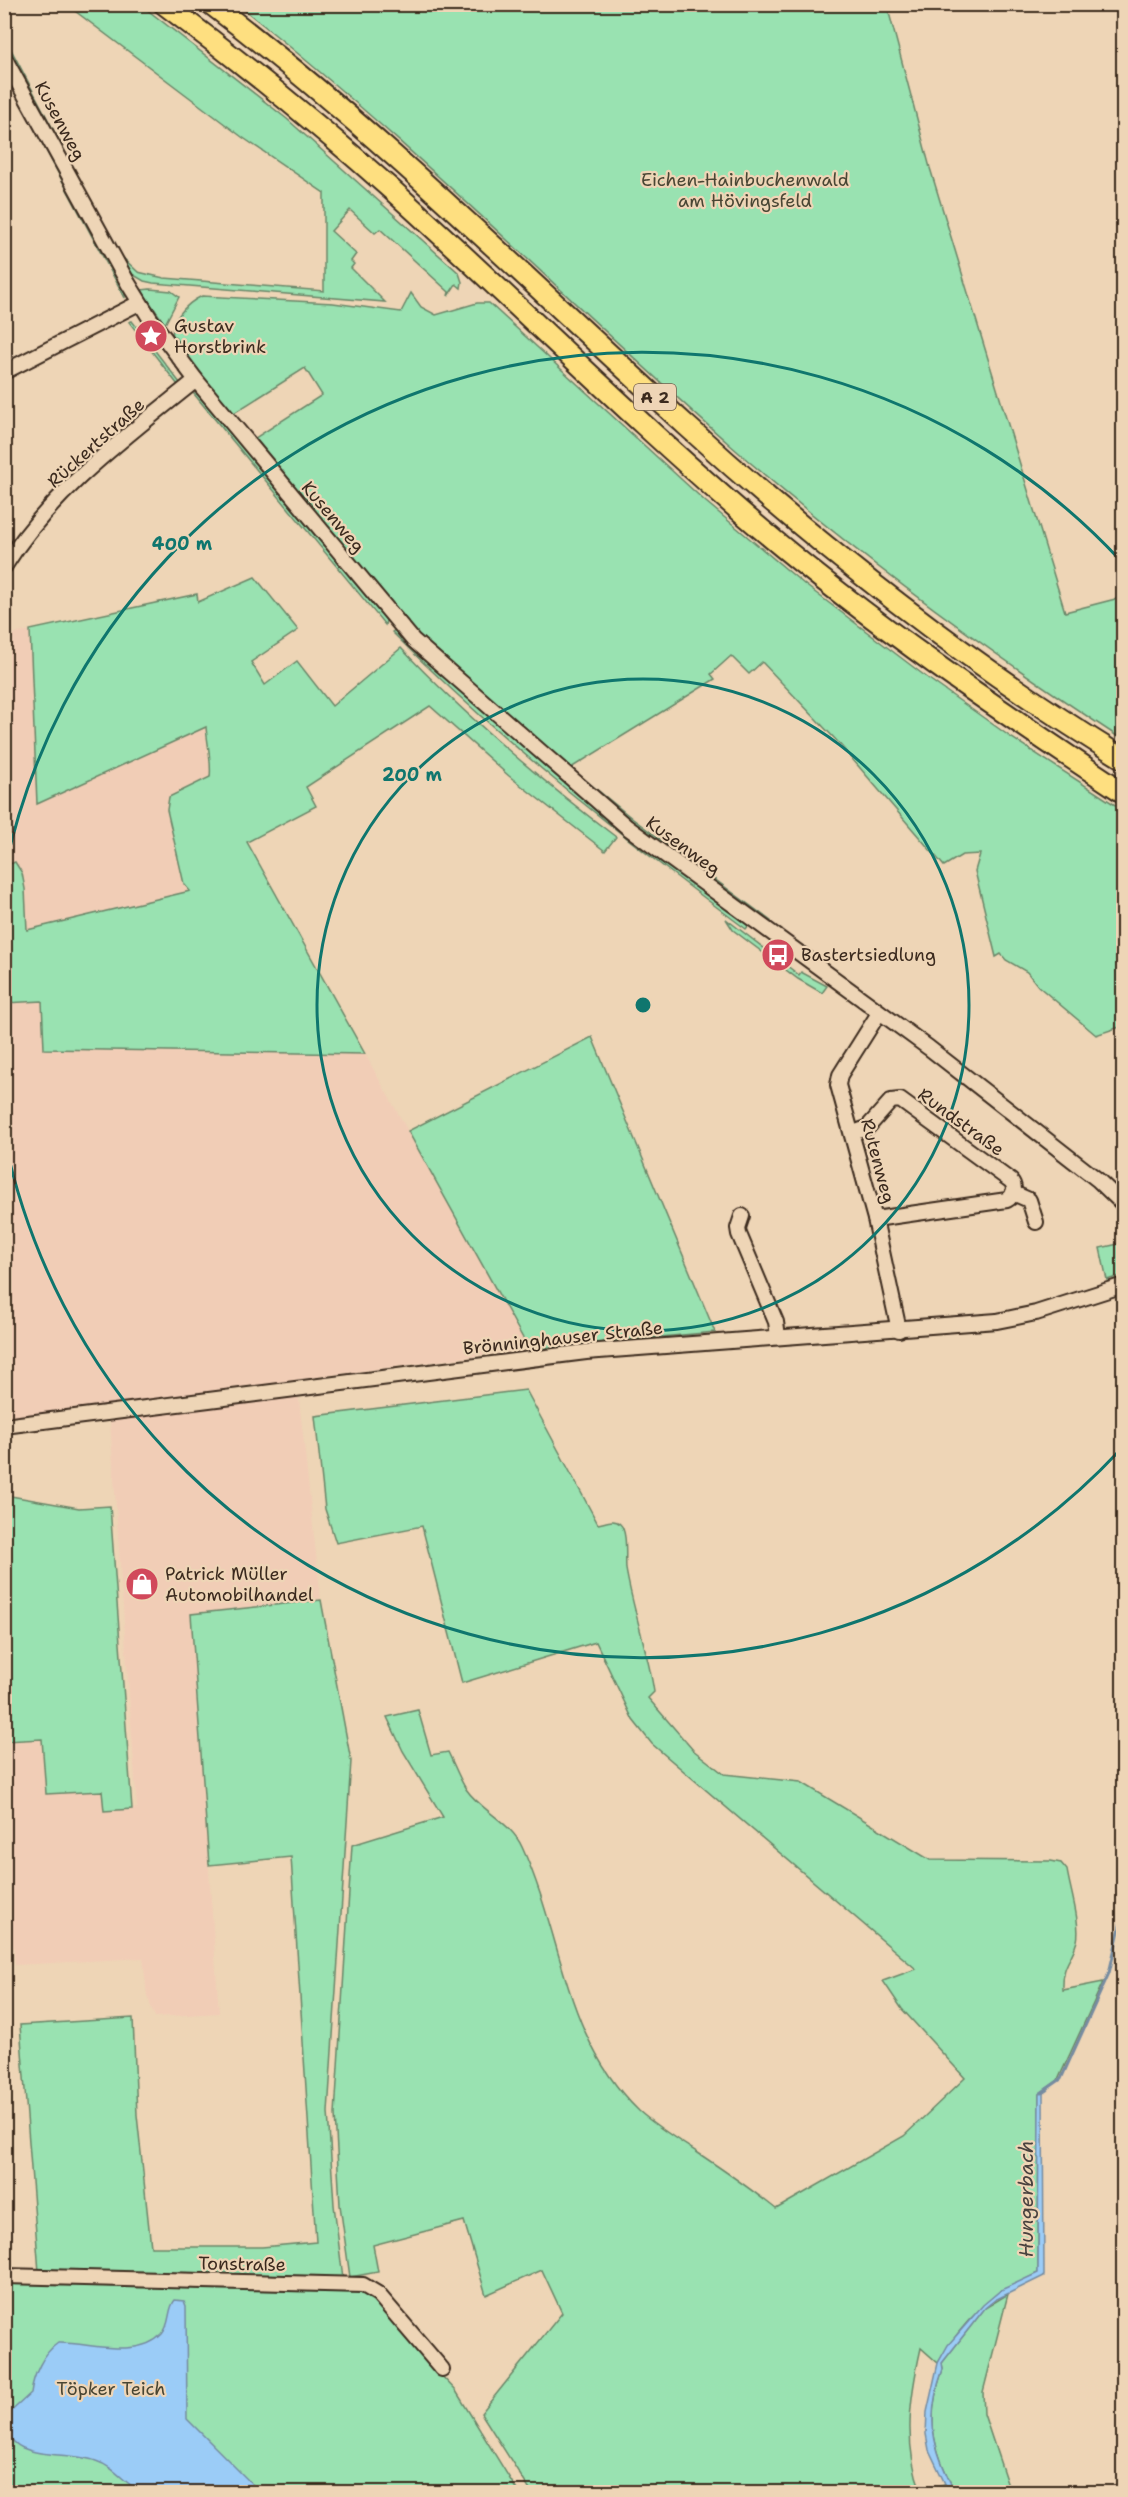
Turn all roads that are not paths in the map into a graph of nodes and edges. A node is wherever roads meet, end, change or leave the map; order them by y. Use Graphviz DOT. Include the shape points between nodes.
graph roads {
  1 [pos="164,4"];
  2 [pos="211,4"];
  3 [pos="4,57"];
  4 [pos="139,303"];
  5 [pos="4,372"];
  6 [pos="196,380"];
  7 [pos="4,567"];
  8 [pos="1124,759"];
  9 [pos="1124,793"];
  10 [pos="879,1012"];
  11 [pos="853,1133"];
  12 [pos="1098,1180"];
  13 [pos="1013,1193"];
  14 [pos="1124,1194"];
  15 [pos="1124,1205"];
  16 [pos="742,1216"];
  17 [pos="875,1219"];
  18 [pos="1036,1222"];
  19 [pos="1124,1286"];
  20 [pos="899,1330"];
  21 [pos="778,1336"];
  22 [pos="4,1426"];
  23 [pos="4,2276"];
  24 [pos="442,2369"];
  1 -- 9 [label="highway, A 2" via="258,77 392,191 758,526 941,670"];
  2 -- 8 [label="highway, A 2" via="369,133 690,429 802,526 982,663"];
  3 -- 4 [label="street, Kusenweg"];
  4 -- 5 [label="street"];
  4 -- 6 [label="street, Kusenweg"];
  6 -- 7 [label="street, Rückertstraße" via="78,478 30,531"];
  6 -- 10 [label="street, Kusenweg" via="413,640 627,827"];
  10 -- 11 [label="street, Rutenweg" via="838,1080"];
  10 -- 12 [label="street, Kusenweg"];
  11 -- 13 [label="street, Rundstraße" via="867,1128 891,1101 900,1100 1011,1180"];
  11 -- 17 [label="street, Rutenweg"];
  12 -- 14 [label="street, Kusenweg"];
  12 -- 15 [label="street, Kusenweg"];
  13 -- 17 [label="street" via="1003,1201"];
  13 -- 18 [label="street, Rundstraße" via="1029,1200"];
  16 -- 21 [label="street" via="739,1234 776,1322"];
  17 -- 20 [label="street, Rutenweg"];
  19 -- 20 [label="street, Brönninghauser Straße" via="1017,1318"];
  20 -- 21 [label="street, Brönninghauser Straße"];
  21 -- 22 [label="street, Brönninghauser Straße" via="586,1352"];
  23 -- 24 [label="street, Tonstraße" via="363,2285 378,2294"];
}
